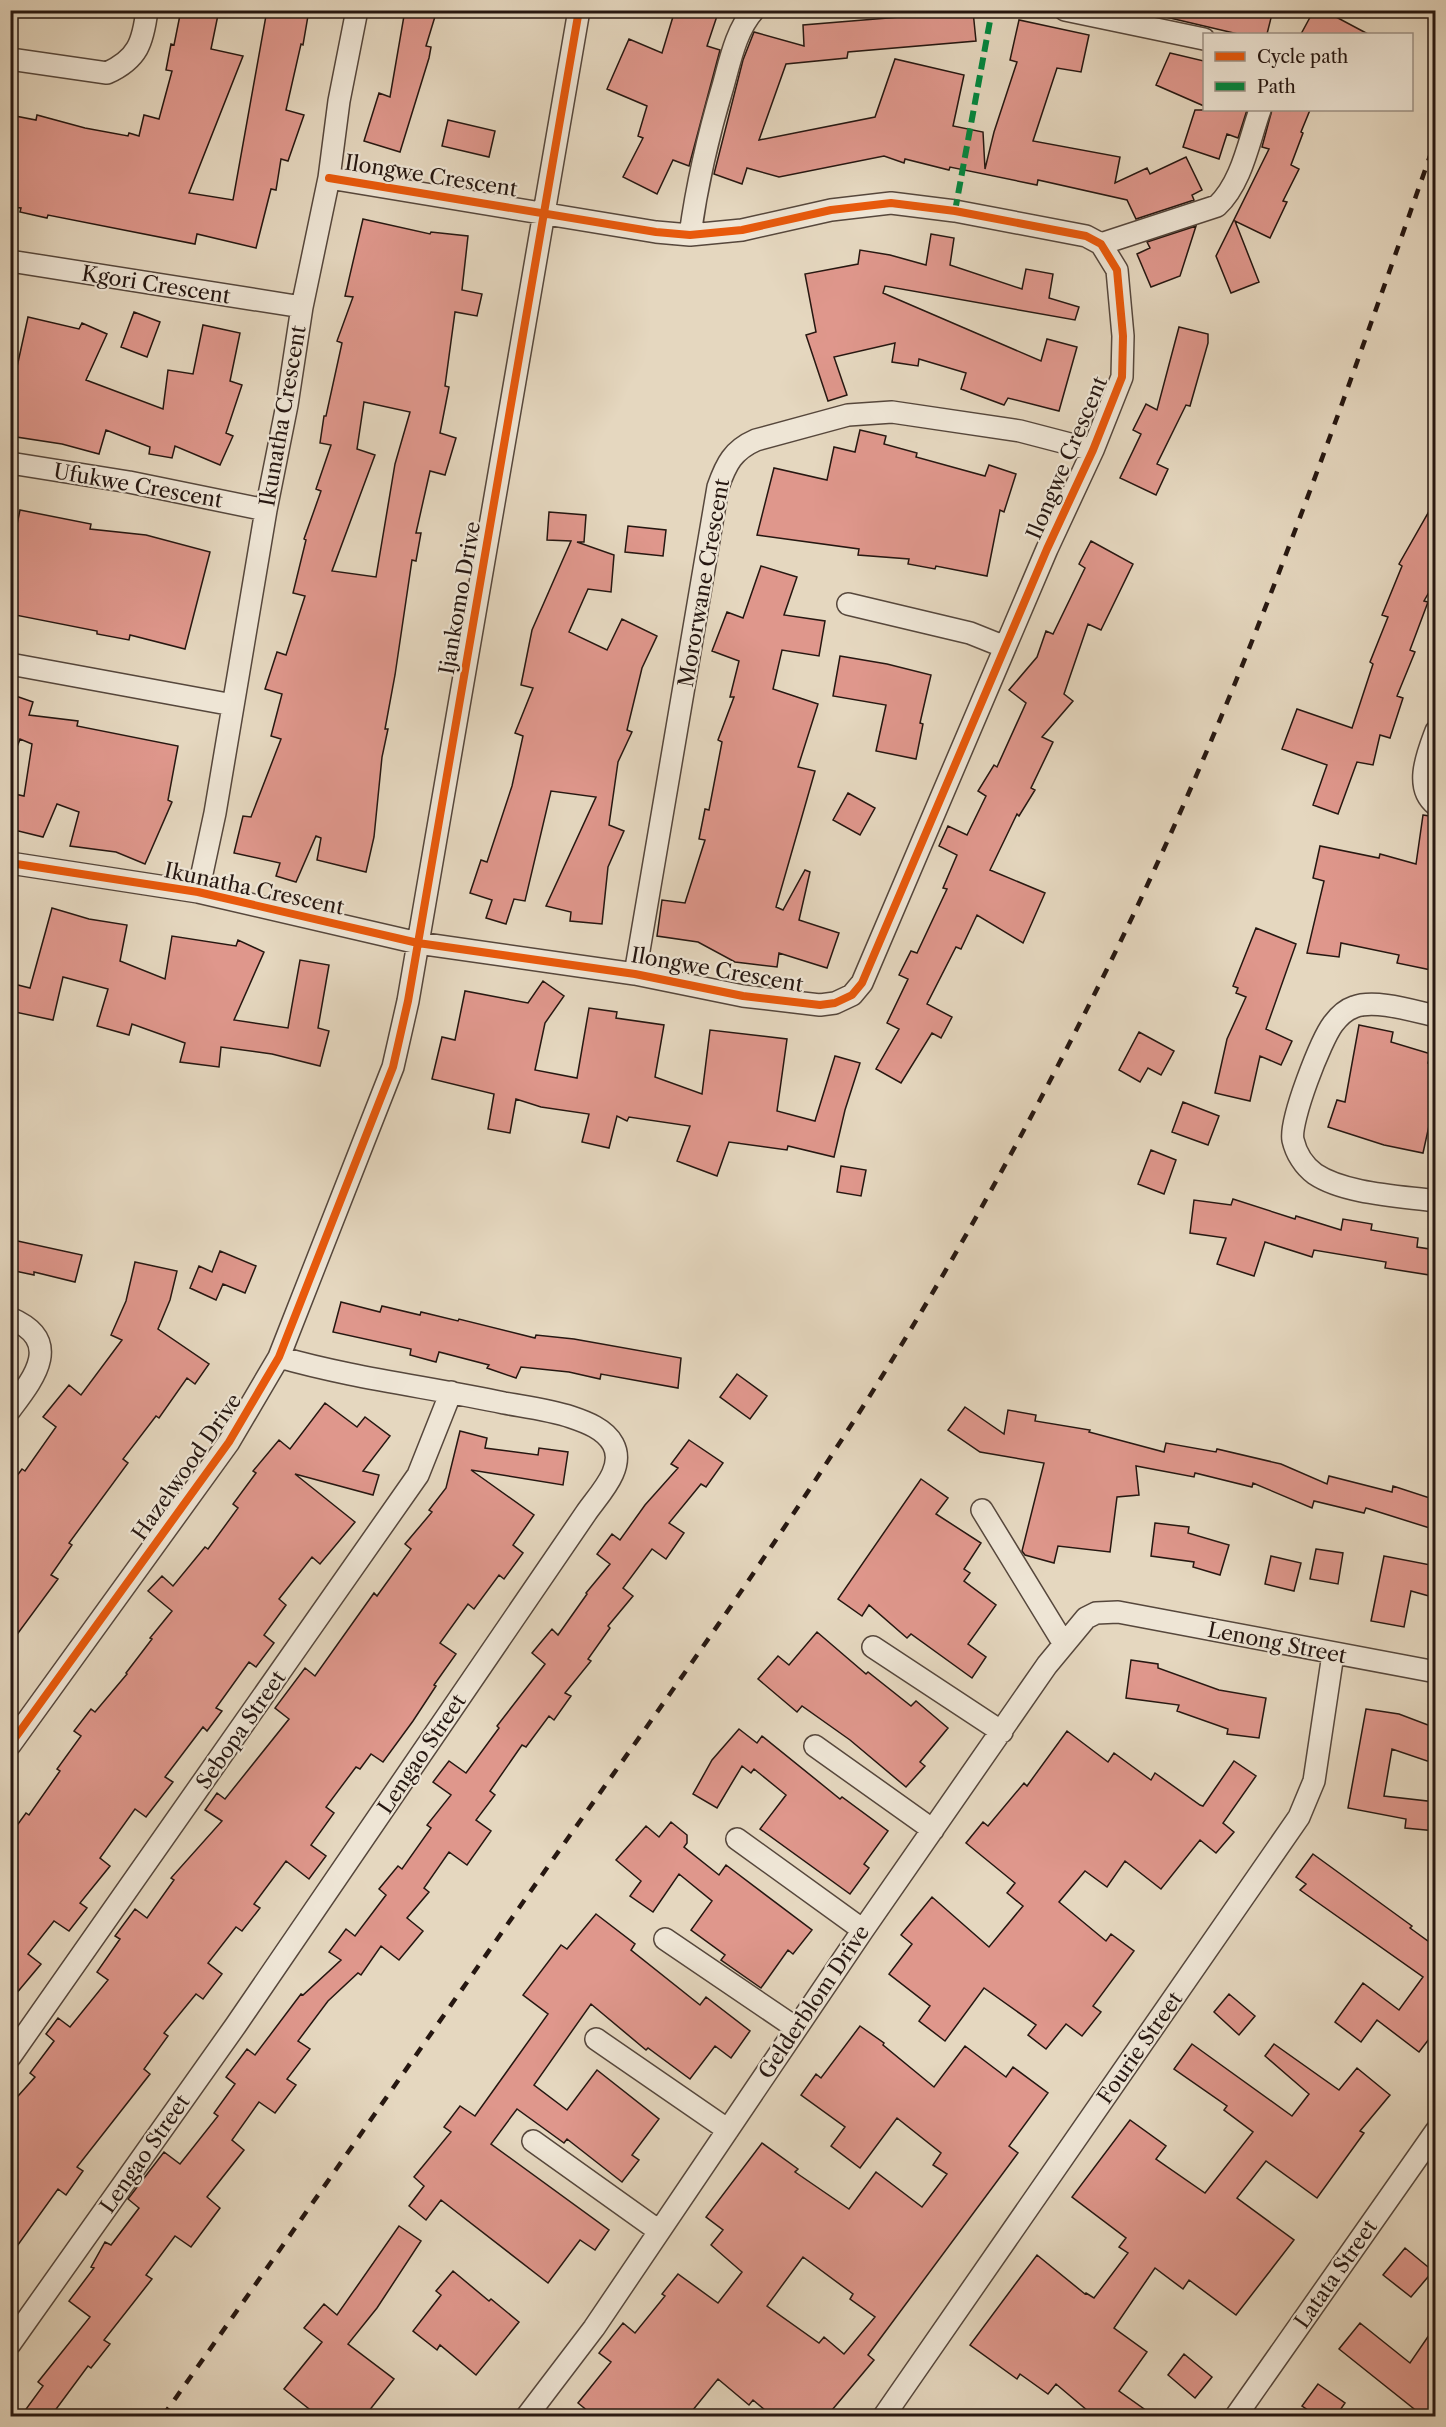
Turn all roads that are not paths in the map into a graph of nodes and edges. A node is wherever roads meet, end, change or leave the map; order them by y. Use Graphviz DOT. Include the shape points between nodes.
graph roads {
  1 [pos="147,10"];
  2 [pos="357,10"];
  3 [pos="579,10"];
  4 [pos="754,10"];
  5 [pos="1065,10"];
  6 [pos="1203,39"];
  7 [pos="10,59"];
  8 [pos="1260,111"];
  9 [pos="328,178"];
  10 [pos="545,212"];
  11 [pos="690,235"];
  12 [pos="1101,244"];
  13 [pos="10,261"];
  14 [pos="302,307"];
  15 [pos="1094,450"];
  16 [pos="10,463"];
  17 [pos="266,510"];
  18 [pos="848,604"];
  19 [pos="1005,647"];
  20 [pos="10,664"];
  21 [pos="233,705"];
  22 [pos="1436,731"];
  23 [pos="1436,805"];
  24 [pos="10,863"];
  25 [pos="198,892"];
  26 [pos="418,943"];
  27 [pos="635,974"];
  28 [pos="1436,1016"];
  29 [pos="345,1184"];
  30 [pos="1436,1201"];
  31 [pos="10,1318"];
  32 [pos="279,1357"];
  33 [pos="451,1392"];
  34 [pos="10,1410"];
  35 [pos="982,1510"];
  36 [pos="1118,1612"];
  37 [pos="1064,1644"];
  38 [pos="873,1647"];
  39 [pos="1333,1654"];
  40 [pos="1436,1672"];
  41 [pos="1002,1732"];
  42 [pos="10,1745"];
  43 [pos="815,1746"];
  44 [pos="933,1830"];
  45 [pos="737,1839"];
  46 [pos="863,1930"];
  47 [pos="665,1939"];
  48 [pos="796,2028"];
  49 [pos="596,2039"];
  50 [pos="10,2057"];
  51 [pos="728,2130"];
  52 [pos="1436,2131"];
  53 [pos="533,2141"];
  54 [pos="659,2231"];
  55 [pos="10,2344"];
  56 [pos="527,2416"];
  57 [pos="884,2416"];
  58 [pos="1236,2416"];
  1 -- 7 [label="street" via="144,31 134,53 107,73"];
  2 -- 9 [label="street, Ikunatha Crescent"];
  3 -- 10 [label="street, Ijankomo Drive"];
  4 -- 11 [label="street" via="732,53 719,98 702,160"];
  5 -- 6 [label="street"];
  8 -- 12 [label="street" via="1238,173 1217,206"];
  9 -- 10 [label="street, Ilongwe Crescent"];
  9 -- 14 [label="street, Ikunatha Crescent"];
  10 -- 11 [label="street, Ilongwe Crescent"];
  10 -- 26 [label="street, Ijankomo Drive"];
  11 -- 12 [label="street, Ilongwe Crescent" via="742,230 831,210 891,203 1086,236"];
  12 -- 15 [label="street, Ilongwe Crescent" via="1117,270 1124,358 1116,396"];
  13 -- 14 [label="street, Kgori Crescent"];
  14 -- 17 [label="street, Ikunatha Crescent"];
  15 -- 19 [label="street, Ilongwe Crescent"];
  15 -- 27 [label="street, Mororwane Crescent" via="1020,431 928,416 870,412 756,440 731,457 718,488"];
  16 -- 17 [label="street, Ufukwe Crescent"];
  17 -- 21 [label="street, Ikunatha Crescent"];
  18 -- 19 [label="street" via="970,633"];
  19 -- 27 [label="street, Ilongwe Crescent" via="862,983 852,994 820,1005 743,996"];
  20 -- 21 [label="street"];
  21 -- 25 [label="street, Ikunatha Crescent"];
  22 -- 23 [label="street" via="1423,776 1427,794"];
  24 -- 25 [label="street, Ikunatha Crescent"];
  25 -- 26 [label="street, Ikunatha Crescent"];
  26 -- 27 [label="street, Ilongwe Crescent"];
  26 -- 29 [label="street, Ijankomo Drive" via="393,1067"];
  28 -- 30 [label="street" via="1371,1003 1344,1011 1324,1038 1294,1119 1293,1138 1300,1158 1313,1173 1325,1179 1346,1187"];
  29 -- 32 [label="street, Hazelwood Drive"];
  31 -- 34 [label="street" via="30,1330 42,1353 39,1367"];
  32 -- 33 [label="street, Lengao Street" via="331,1371"];
  32 -- 42 [label="street, Hazelwood Drive" via="230,1442"];
  33 -- 50 [label="street, Sebopa Street" via="418,1475"];
  33 -- 55 [label="street, Lengao Street" via="588,1423 612,1444 617,1457 612,1474 236,2025"];
  35 -- 37 [label="street"];
  36 -- 37 [label="street, Gelderblom Drive" via="1096,1613 1086,1618"];
  36 -- 39 [label="street, Lenong Street"];
  37 -- 41 [label="street, Gelderblom Drive"];
  38 -- 41 [label="street"];
  39 -- 40 [label="street, Lenong Street"];
  39 -- 57 [label="street, Fourie Street" via="1314,1781 1299,1817"];
  41 -- 44 [label="street, Gelderblom Drive"];
  43 -- 44 [label="street"];
  44 -- 46 [label="street, Gelderblom Drive"];
  45 -- 46 [label="street"];
  46 -- 48 [label="street, Gelderblom Drive"];
  47 -- 48 [label="street"];
  48 -- 51 [label="street, Gelderblom Drive"];
  49 -- 51 [label="street"];
  51 -- 54 [label="street, Gelderblom Drive"];
  52 -- 58 [label="street, Latata Street"];
  53 -- 54 [label="street"];
  54 -- 56 [label="street, Gelderblom Drive" via="594,2328"];
}
